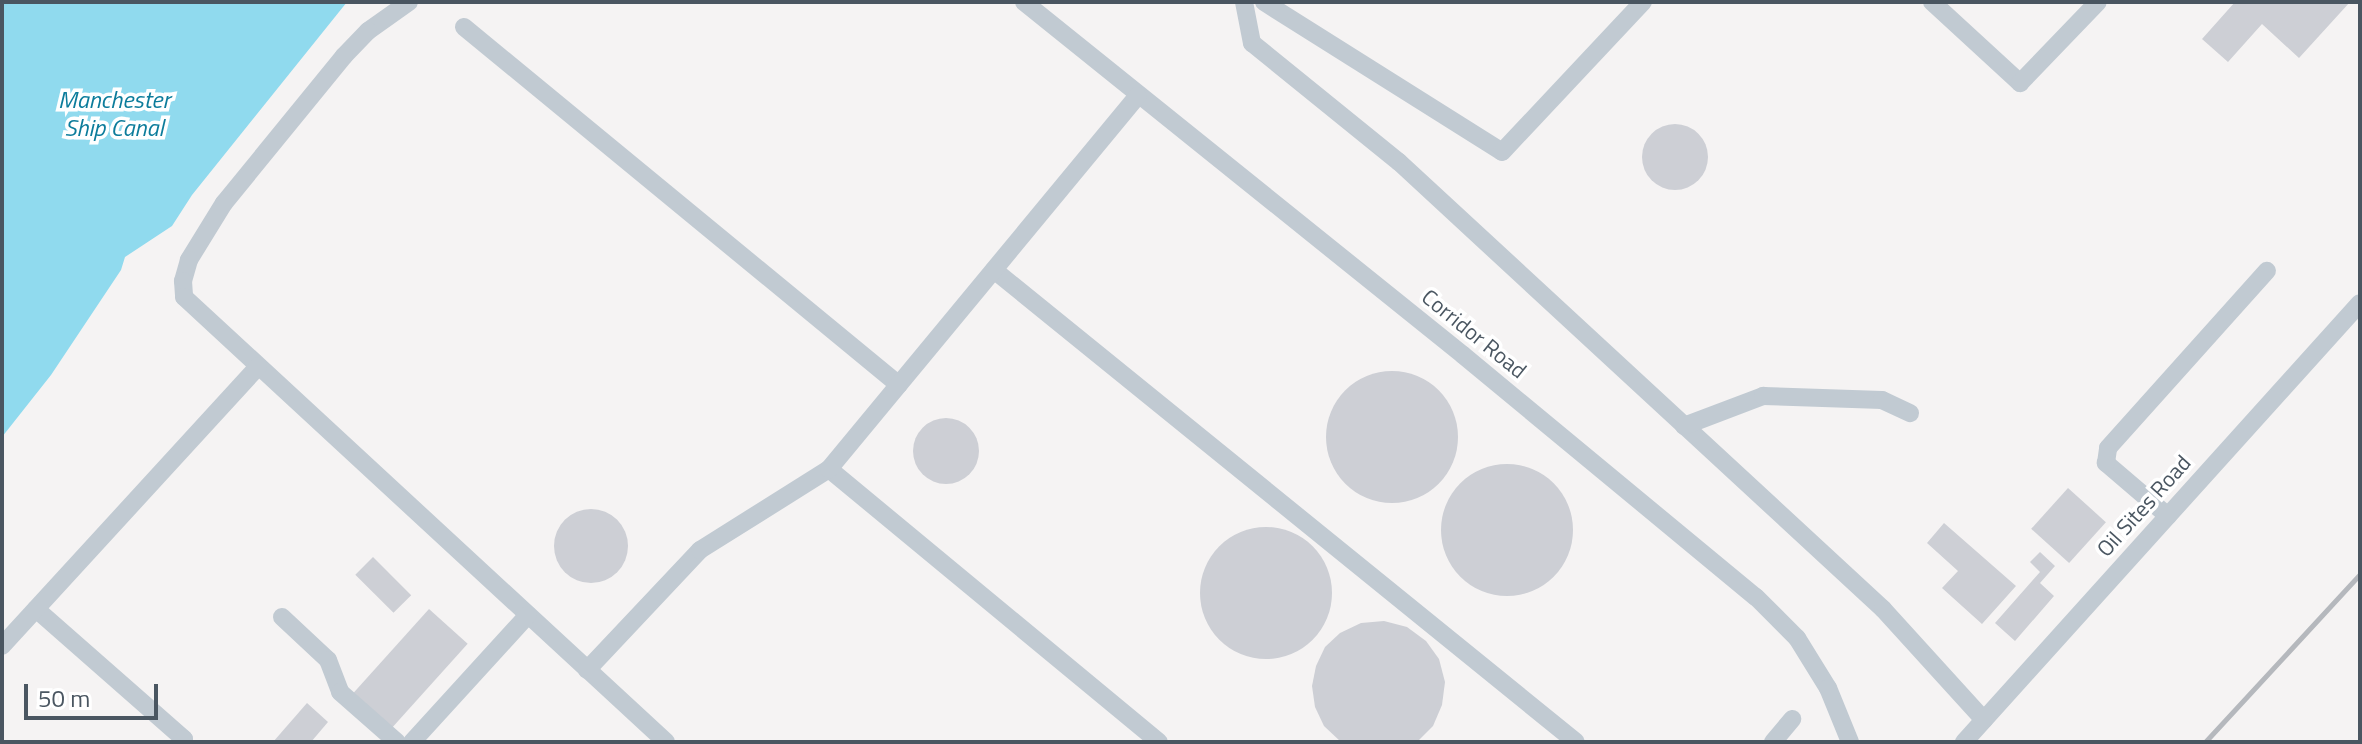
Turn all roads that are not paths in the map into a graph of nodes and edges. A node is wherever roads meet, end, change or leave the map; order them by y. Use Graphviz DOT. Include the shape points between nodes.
graph roads {
  1 [pos="409,2"];
  2 [pos="1024,2"];
  3 [pos="1244,2"];
  4 [pos="1264,2"];
  5 [pos="1643,2"];
  6 [pos="1932,2"];
  7 [pos="2098,2"];
  8 [pos="464,27"];
  9 [pos="1138,96"];
  10 [pos="994,270"];
  11 [pos="2267,271"];
  12 [pos="2360,303"];
  13 [pos="258,367"];
  14 [pos="899,385"];
  15 [pos="1910,413"];
  16 [pos="1684,426"];
  17 [pos="829,469"];
  18 [pos="2168,516"];
  19 [pos="36,609"];
  20 [pos="528,615"];
  21 [pos="282,617"];
  22 [pos="2,646"];
  23 [pos="587,670"];
  24 [pos="1792,719"];
  25 [pos="1984,720"];
  26 [pos="184,741"];
  27 [pos="397,742"];
  28 [pos="412,742"];
  29 [pos="666,742"];
  30 [pos="1159,742"];
  31 [pos="1576,742"];
  32 [pos="1773,742"];
  33 [pos="1850,742"];
  34 [pos="1964,742"];
  1 -- 13 [label="lane" via="344,56 224,203 189,260 184,297"];
  2 -- 9 [label="lane, Corridor Road"];
  3 -- 16 [label="lane" via="1252,43 1399,162"];
  4 -- 5 [label="lane" via="1502,152"];
  6 -- 7 [label="lane" via="2020,83"];
  8 -- 14 [label="lane"];
  9 -- 10 [label="lane"];
  9 -- 33 [label="lane, Corridor Road" via="1756,597 1797,638 1828,688"];
  10 -- 14 [label="lane"];
  10 -- 31 [label="lane"];
  11 -- 18 [label="lane" via="2108,448 2106,463"];
  12 -- 18 [label="lane, Oil Sites Road"];
  13 -- 19 [label="lane"];
  13 -- 20 [label="lane"];
  14 -- 17 [label="lane"];
  15 -- 16 [label="lane" via="1882,400 1763,396"];
  16 -- 25 [label="lane" via="1883,609"];
  17 -- 23 [label="lane" via="700,550"];
  17 -- 30 [label="lane"];
  18 -- 25 [label="lane, Oil Sites Road"];
  19 -- 22 [label="lane"];
  19 -- 26 [label="lane"];
  20 -- 23 [label="lane"];
  20 -- 28 [label="lane"];
  21 -- 27 [label="lane" via="328,660 340,692"];
  23 -- 29 [label="lane"];
  24 -- 32 [label="lane"];
  25 -- 34 [label="lane, Oil Sites Road"];
}
